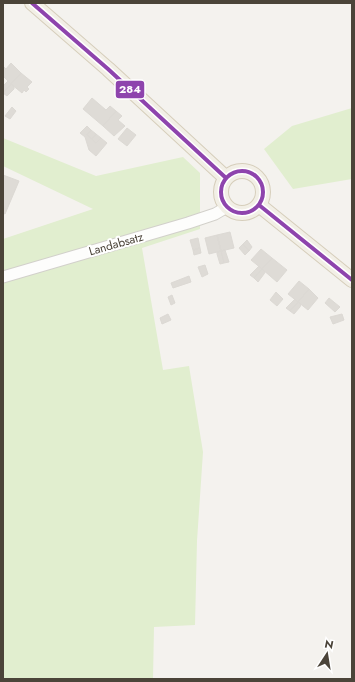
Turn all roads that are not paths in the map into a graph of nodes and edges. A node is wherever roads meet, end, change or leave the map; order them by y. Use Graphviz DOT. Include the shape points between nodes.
graph roads {
  1 [pos="32,3"];
  2 [pos="226,178"];
  3 [pos="260,205"];
  4 [pos="227,207"];
  5 [pos="3,277"];
  6 [pos="352,280"];
  1 -- 2 [label="main road"];
  2 -- 3 [label="main road" via="237,171 254,174 263,186"];
  2 -- 4 [label="main road" via="221,192 222,200"];
  3 -- 4 [label="main road" via="244,213"];
  3 -- 6 [label="main road"];
  4 -- 5 [label="street, Landabsatz" via="188,223"];
}
